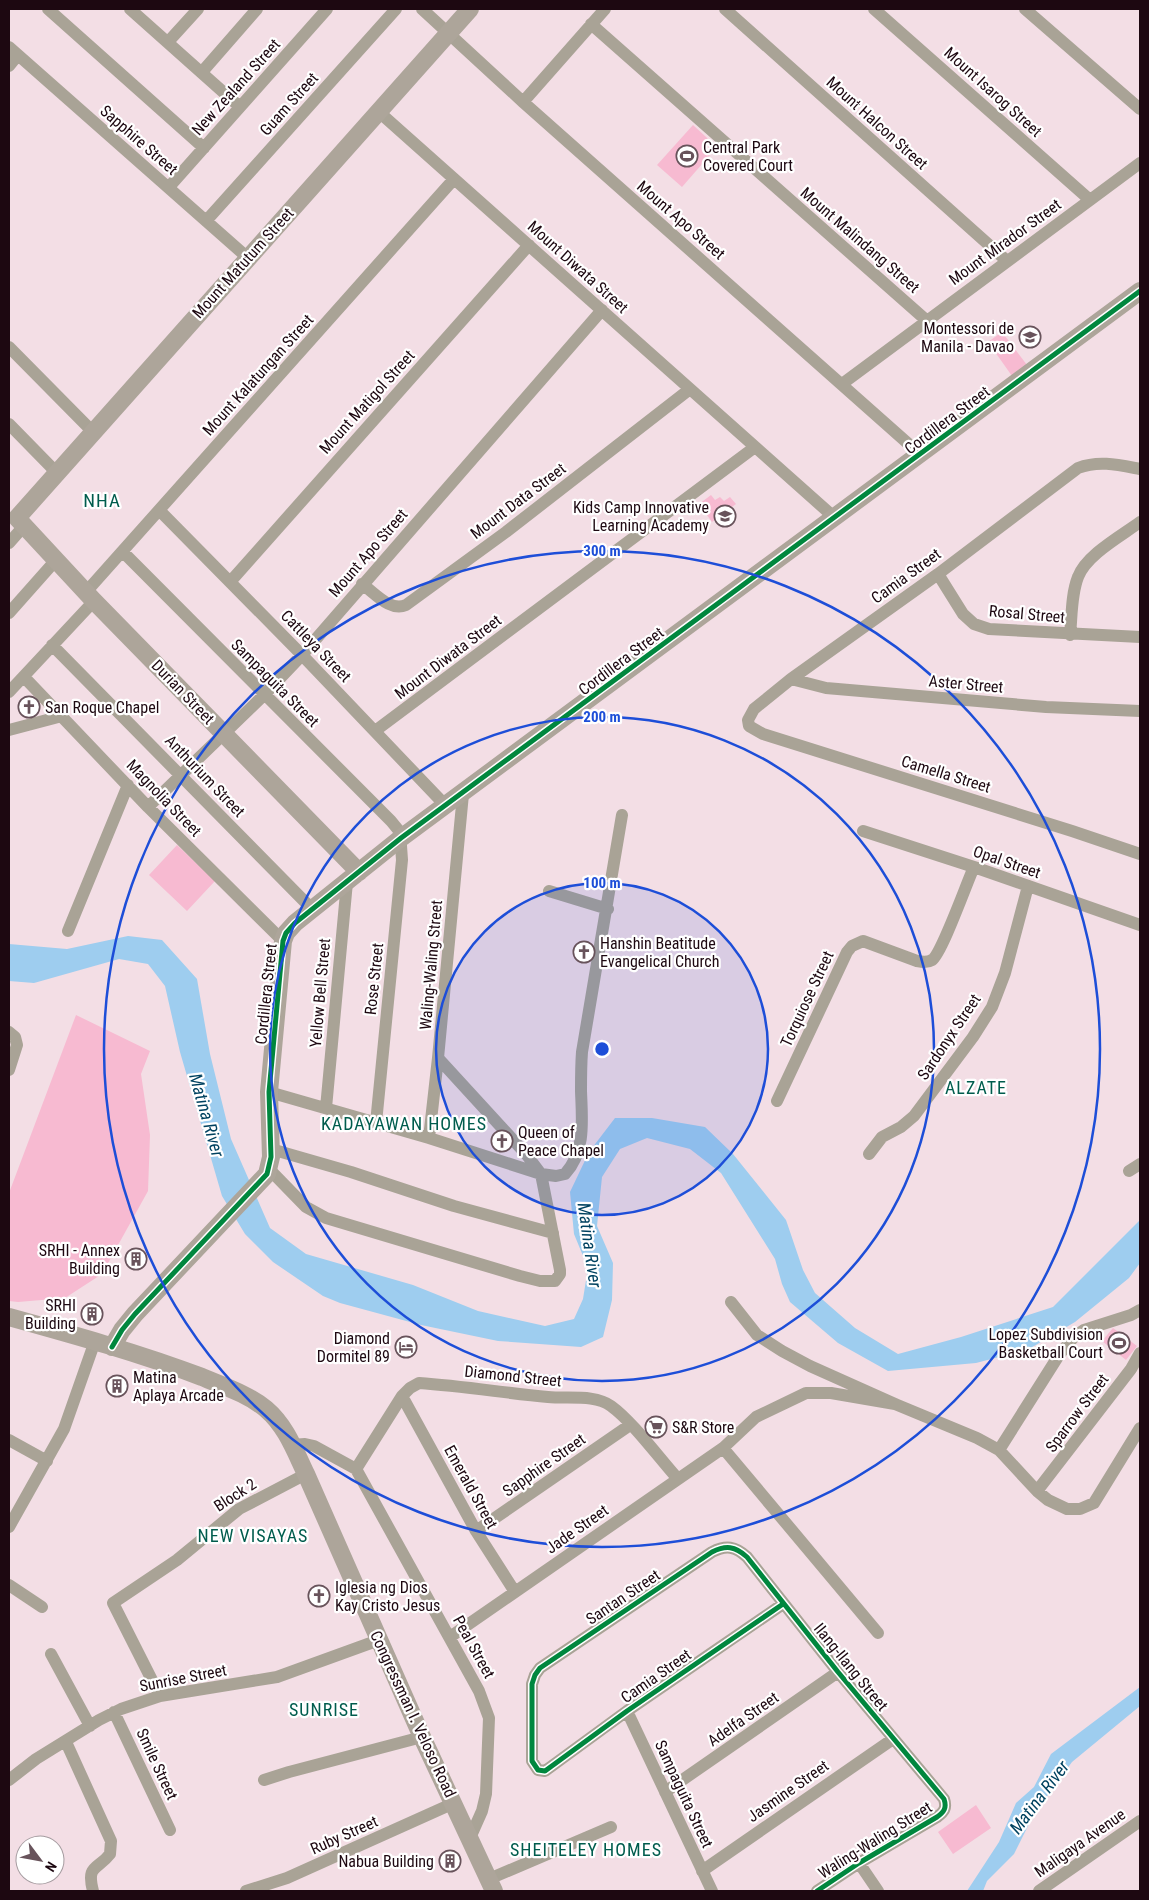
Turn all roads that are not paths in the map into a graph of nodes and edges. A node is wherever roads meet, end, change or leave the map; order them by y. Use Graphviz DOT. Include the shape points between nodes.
graph roads {
  1 [pos="48,9"];
  2 [pos="198,9"];
  3 [pos="257,9"];
  4 [pos="327,9"];
  5 [pos="396,9"];
  6 [pos="422,9"];
  7 [pos="470,9"];
  8 [pos="605,9"];
  9 [pos="725,9"];
  10 [pos="874,9"];
  11 [pos="1025,9"];
  12 [pos="133,10"];
  13 [pos="592,24"];
  14 [pos="448,34"];
  15 [pos="168,42"];
  16 [pos="13,51"];
  17 [pos="9,66"];
  18 [pos="202,72"];
  19 [pos="523,102"];
  20 [pos="240,107"];
  21 [pos="1140,109"];
  22 [pos="379,112"];
  23 [pos="204,148"];
  24 [pos="1140,163"];
  25 [pos="454,179"];
  26 [pos="168,188"];
  27 [pos="1090,200"];
  28 [pos="206,221"];
  29 [pos="529,245"];
  30 [pos="248,258"];
  31 [pos="1007,261"];
  32 [pos="1140,291"];
  33 [pos="602,310"];
  34 [pos="926,320"];
  35 [pos="9,347"];
  36 [pos="842,384"];
  37 [pos="690,389"];
  38 [pos="9,424"];
  39 [pos="93,432"];
  40 [pos="755,447"];
  41 [pos="921,455"];
  42 [pos="1140,470"];
  43 [pos="56,473"];
  44 [pos="160,510"];
  45 [pos="16,518"];
  46 [pos="835,518"];
  47 [pos="1140,522"];
  48 [pos="9,543"];
  49 [pos="123,552"];
  50 [pos="56,560"];
  51 [pos="938,574"];
  52 [pos="230,582"];
  53 [pos="362,584"];
  54 [pos="90,597"];
  55 [pos="9,613"];
  56 [pos="1070,635"];
  57 [pos="1140,637"];
  58 [pos="52,645"];
  59 [pos="302,655"];
  60 [pos="24,677"];
  61 [pos="791,679"];
  62 [pos="9,692"];
  63 [pos="264,695"];
  64 [pos="1140,711"];
  65 [pos="62,716"];
  66 [pos="748,720"];
  67 [pos="9,730"];
  68 [pos="375,731"];
  69 [pos="224,733"];
  70 [pos="181,774"];
  71 [pos="128,785"];
  72 [pos="464,794"];
  73 [pos="446,806"];
  74 [pos="148,807"];
  75 [pos="622,815"];
  76 [pos="863,831"];
  77 [pos="401,838"];
  78 [pos="1140,854"];
  79 [pos="974,867"];
  80 [pos="353,877"];
  81 [pos="1028,886"];
  82 [pos="549,892"];
  83 [pos="312,909"];
  84 [pos="608,909"];
  85 [pos="1140,925"];
  86 [pos="68,931"];
  87 [pos="283,941"];
  88 [pos="9,1032"];
  89 [pos="438,1058"];
  90 [pos="9,1070"];
  91 [pos="269,1092"];
  92 [pos="777,1101"];
  93 [pos="326,1108"];
  94 [pos="376,1123"];
  95 [pos="429,1138"];
  96 [pos="271,1149"];
  97 [pos="869,1154"];
  98 [pos="1140,1164"];
  99 [pos="1129,1170"];
  100 [pos="541,1174"];
  101 [pos="266,1175"];
  102 [pos="552,1233"];
  103 [pos="731,1302"];
  104 [pos="1140,1310"];
  105 [pos="9,1317"];
  106 [pos="95,1341"];
  107 [pos="112,1346"];
  108 [pos="1140,1353"];
  109 [pos="402,1396"];
  110 [pos="894,1404"];
  111 [pos="630,1425"];
  112 [pos="1140,1428"];
  113 [pos="9,1440"];
  114 [pos="292,1445"];
  115 [pos="723,1448"];
  116 [pos="998,1449"];
  117 [pos="47,1461"];
  118 [pos="356,1469"];
  119 [pos="306,1474"];
  120 [pos="678,1479"];
  121 [pos="1038,1491"];
  122 [pos="9,1527"];
  123 [pos="476,1532"];
  124 [pos="729,1547"];
  125 [pos="9,1585"];
  126 [pos="515,1592"];
  127 [pos="783,1604"];
  128 [pos="42,1607"];
  129 [pos="878,1633"];
  130 [pos="450,1637"];
  131 [pos="379,1640"];
  132 [pos="51,1654"];
  133 [pos="838,1672"];
  134 [pos="160,1696"];
  135 [pos="627,1710"];
  136 [pos="114,1712"];
  137 [pos="90,1726"];
  138 [pos="422,1737"];
  139 [pos="893,1739"];
  140 [pos="66,1742"];
  141 [pos="545,1771"];
  142 [pos="9,1780"];
  143 [pos="264,1780"];
  144 [pos="666,1792"];
  145 [pos="454,1803"];
  146 [pos="945,1809"];
  147 [pos="1140,1821"];
  148 [pos="612,1827"];
  149 [pos="170,1830"];
  150 [pos="470,1838"];
  151 [pos="859,1862"];
  152 [pos="702,1871"];
  153 [pos="492,1885"];
  154 [pos="93,1891"];
  155 [pos="246,1891"];
  156 [pos="712,1891"];
  157 [pos="817,1891"];
  158 [pos="878,1891"];
  159 [pos="1039,1891"];
  1 -- 23 [label="street"];
  2 -- 15 [label="street"];
  3 -- 18 [label="street"];
  4 -- 20 [label="street, New Zealand Street"];
  5 -- 28 [label="street, Guam Street"];
  6 -- 14 [label="street, Mount Apo Street"];
  7 -- 14 [label="street, Mount Matutum Street"];
  8 -- 13 [label="street"];
  9 -- 31 [label="street, Mount Halcon Street"];
  10 -- 27 [label="street, Mount Isarog Street"];
  11 -- 21 [label="street"];
  12 -- 15 [label="street"];
  13 -- 19 [label="street"];
  13 -- 34 [label="street, Mount Malindang Street"];
  14 -- 19 [label="street, Mount Apo Street"];
  14 -- 22 [label="street, Mount Matutum Street"];
  15 -- 18 [label="street"];
  16 -- 17 [label="street"];
  16 -- 26 [label="street, Sapphire Street"];
  18 -- 20 [label="street"];
  19 -- 36 [label="street, Mount Apo Street"];
  20 -- 23 [label="street, New Zealand Street"];
  22 -- 25 [label="street, Mount Diwata Street"];
  22 -- 30 [label="street, Mount Matutum Street"];
  23 -- 26 [label="street, New Zealand Street"];
  24 -- 27 [label="street, Mount Mirador Street"];
  25 -- 29 [label="street, Mount Diwata Street"];
  25 -- 44 [label="street, Mount Kalatungan Street"];
  26 -- 28 [label="street, Sapphire Street"];
  27 -- 31 [label="street, Mount Mirador Street"];
  28 -- 30 [label="street, Sapphire Street"];
  29 -- 33 [label="street, Mount Diwata Street"];
  29 -- 52 [label="street, Mount Matigol Street"];
  30 -- 39 [label="street, Mount Matutum Street"];
  31 -- 34 [label="street, Mount Mirador Street"];
  32 -- 41 [label="street, Cordillera Street"];
  33 -- 37 [label="street, Mount Diwata Street"];
  33 -- 53 [label="street, Mount Apo Street"];
  34 -- 36 [label="street, Mount Mirador Street"];
  35 -- 39 [label="street"];
  36 -- 41 [label="street, Mount Apo Street"];
  37 -- 40 [label="street, Mount Diwata Street"];
  37 -- 53 [label="street, Mount Data Street" via="406,605 389,605"];
  38 -- 43 [label="street"];
  39 -- 43 [label="street, Mount Matutum Street"];
  40 -- 46 [label="street, Mount Diwata Street"];
  40 -- 68 [label="street, Mount Diwata Street"];
  41 -- 46 [label="street, Cordillera Street"];
  42 -- 51 [label="street, Camia Street" via="1110,463 1078,468"];
  43 -- 45 [label="street, Mount Matutum Street"];
  44 -- 49 [label="street, Mount Kalatungan Street"];
  44 -- 52 [label="street, Cattleya Street"];
  45 -- 48 [label="street, Mount Matutum Street"];
  45 -- 50 [label="street, Durian Street"];
  46 -- 72 [label="street, Cordillera Street"];
  47 -- 56 [label="street" via="1084,565 1075,588"];
  49 -- 54 [label="street, Mount Kalatungan Street"];
  49 -- 63 [label="street, Sampaguita Street"];
  50 -- 54 [label="street, Durian Street"];
  50 -- 55 [label="street"];
  51 -- 56 [label="street, Rosal Street" via="963,614 974,624 989,629"];
  51 -- 61 [label="street, Camia Street"];
  52 -- 59 [label="street, Cattleya Street"];
  53 -- 59 [label="street, Mount Apo Street"];
  54 -- 58 [label="street, Mount Kalatungan Street"];
  54 -- 69 [label="street, Durian Street"];
  56 -- 57 [label="street, Rosal Street"];
  58 -- 60 [label="street, Mount Kalatungan Street"];
  58 -- 70 [label="street, Anthurium Street"];
  59 -- 63 [label="street, Mount Apo Street"];
  59 -- 68 [label="street, Cattleya Street"];
  60 -- 62 [label="street, Mount Kalatungan Street"];
  60 -- 65 [label="street, Magnolia Street"];
  61 -- 64 [label="street, Aster Street" via="826,688 1046,707"];
  61 -- 66 [label="street, Camia Street" via="754,709"];
  63 -- 69 [label="street, Mount Apo Street"];
  63 -- 77 [label="street, Sampaguita Street" via="391,821"];
  65 -- 67 [label="street"];
  65 -- 71 [label="street, Magnolia Street"];
  66 -- 78 [label="street, Camella Street" via="749,726 763,734"];
  68 -- 73 [label="street, Cattleya Street"];
  69 -- 70 [label="street, Mount Apo Street"];
  69 -- 80 [label="street, Durian Street"];
  70 -- 74 [label="street, Mount Apo Street"];
  70 -- 83 [label="street, Anthurium Street"];
  71 -- 74 [label="street, Magnolia Street"];
  71 -- 86 [label="street"];
  72 -- 73 [label="street, Cordillera Street"];
  72 -- 89 [label="street, Waling-Waling Street"];
  73 -- 77 [label="street, Cordillera Street"];
  74 -- 87 [label="street, Magnolia Street"];
  75 -- 84 [label="street"];
  76 -- 79 [label="street, Opal Street"];
  77 -- 80 [label="street, Cordillera Street"];
  77 -- 94 [label="street, Rose Street" via="402,860"];
  79 -- 81 [label="street, Opal Street"];
  79 -- 92 [label="street, Torquiose Street" via="941,947 932,960 917,961 863,941 852,946"];
  80 -- 83 [label="street, Cordillera Street"];
  80 -- 93 [label="street, Yellow Bell Street"];
  81 -- 85 [label="street, Opal Street"];
  81 -- 97 [label="street, Sardonyx Street" via="999,990 983,1022 914,1116 882,1137"];
  82 -- 84 [label="street"];
  83 -- 87 [label="street, Cordillera Street" via="290,928"];
  84 -- 100 [label="street" via="582,1052 580,1143 565,1174"];
  87 -- 91 [label="street, Cordillera Street"];
  88 -- 90 [label="street" via="18,1045"];
  89 -- 95 [label="street, Waling-Waling Street"];
  89 -- 100 [label="street"];
  91 -- 93 [label="street"];
  91 -- 96 [label="street, Cordillera Street"];
  93 -- 94 [label="street"];
  94 -- 95 [label="street"];
  95 -- 100 [label="street"];
  96 -- 101 [label="street, Cordillera Street"];
  96 -- 102 [label="street"];
  98 -- 99 [label="street"];
  100 -- 102 [label="street"];
  101 -- 102 [label="street" via="306,1207 326,1218 540,1281 552,1282 560,1274"];
  101 -- 107 [label="street" via="135,1314"];
  103 -- 110 [label="street" via="757,1335 771,1345"];
  104 -- 116 [label="street" via="1084,1330 1074,1337 1059,1354"];
  105 -- 106 [label="street, Congressman I. Veloso Road"];
  106 -- 107 [label="street, Congressman I. Veloso Road"];
  106 -- 117 [label="street" via="64,1429"];
  107 -- 114 [label="street, Congressman I. Veloso Road" via="185,1371 254,1400 277,1420"];
  108 -- 121 [label="street, Sparrow Street"];
  109 -- 111 [label="street, Diamond Street" via="420,1383 595,1400 612,1406"];
  109 -- 118 [label="street, Diamond Street"];
  109 -- 123 [label="street, Emerald Street"];
  110 -- 115 [label="street, Jade Street" via="830,1393 806,1393 756,1417"];
  110 -- 116 [label="street"];
  111 -- 120 [label="street, Diamond Street"];
  111 -- 123 [label="street, Sapphire Street"];
  112 -- 121 [label="street" via="1091,1506 1067,1509"];
  113 -- 117 [label="street"];
  114 -- 118 [label="street" via="314,1446"];
  114 -- 119 [label="street, Congressman I. Veloso Road"];
  115 -- 120 [label="street, Jade Street"];
  115 -- 129 [label="street"];
  116 -- 121 [label="street"];
  117 -- 122 [label="street"];
  118 -- 130 [label="street, Peal Street"];
  119 -- 131 [label="street, Congressman I. Veloso Road"];
  119 -- 134 [label="street, Block 2" via="239,1509 177,1560 114,1603"];
  120 -- 126 [label="street, Jade Street"];
  123 -- 126 [label="street, Emerald Street"];
  124 -- 127 [label="street, Ilang-Ilang Street" via="747,1557"];
  124 -- 141 [label="street, Santan Street" via="722,1547 703,1558 540,1668 532,1684 532,1761 538,1770"];
  125 -- 128 [label="street"];
  126 -- 130 [label="street, Jade Street"];
  127 -- 133 [label="street, Ilang-Ilang Street"];
  127 -- 135 [label="street, Camia Street"];
  130 -- 150 [label="street, Peal Street" via="480,1691 489,1718 486,1794"];
  131 -- 134 [label="street, Sunrise Street" via="277,1677"];
  131 -- 138 [label="street, Congressman I. Veloso Road"];
  132 -- 137 [label="street"];
  133 -- 139 [label="street, Ilang-Ilang Street"];
  133 -- 144 [label="street, Adelfa Street"];
  134 -- 136 [label="street, Sunrise Street"];
  135 -- 141 [label="street, Camia Street"];
  135 -- 144 [label="street, Sampaguita Street"];
  136 -- 137 [label="street, Sunrise Street"];
  136 -- 149 [label="street, Smile Street"];
  137 -- 140 [label="street, Sunrise Street"];
  138 -- 143 [label="street"];
  138 -- 145 [label="street, Congressman I. Veloso Road"];
  139 -- 146 [label="street, Ilang-Ilang Street" via="944,1799"];
  139 -- 152 [label="street, Jasmine Street"];
  140 -- 142 [label="street, Sunrise Street"];
  140 -- 154 [label="street" via="111,1841 110,1854 91,1874"];
  144 -- 152 [label="street, Sampaguita Street"];
  145 -- 150 [label="street, Congressman I. Veloso Road"];
  145 -- 155 [label="street, Ruby Street" via="287,1878"];
  146 -- 151 [label="street, Waling-Waling Street" via="937,1817"];
  147 -- 159 [label="street, Maligaya Avenue"];
  148 -- 153 [label="street"];
  150 -- 153 [label="street, Congressman I. Veloso Road"];
  151 -- 157 [label="street, Waling-Waling Street"];
  151 -- 158 [label="street"];
  152 -- 156 [label="street, Sampaguita Street"];
}
